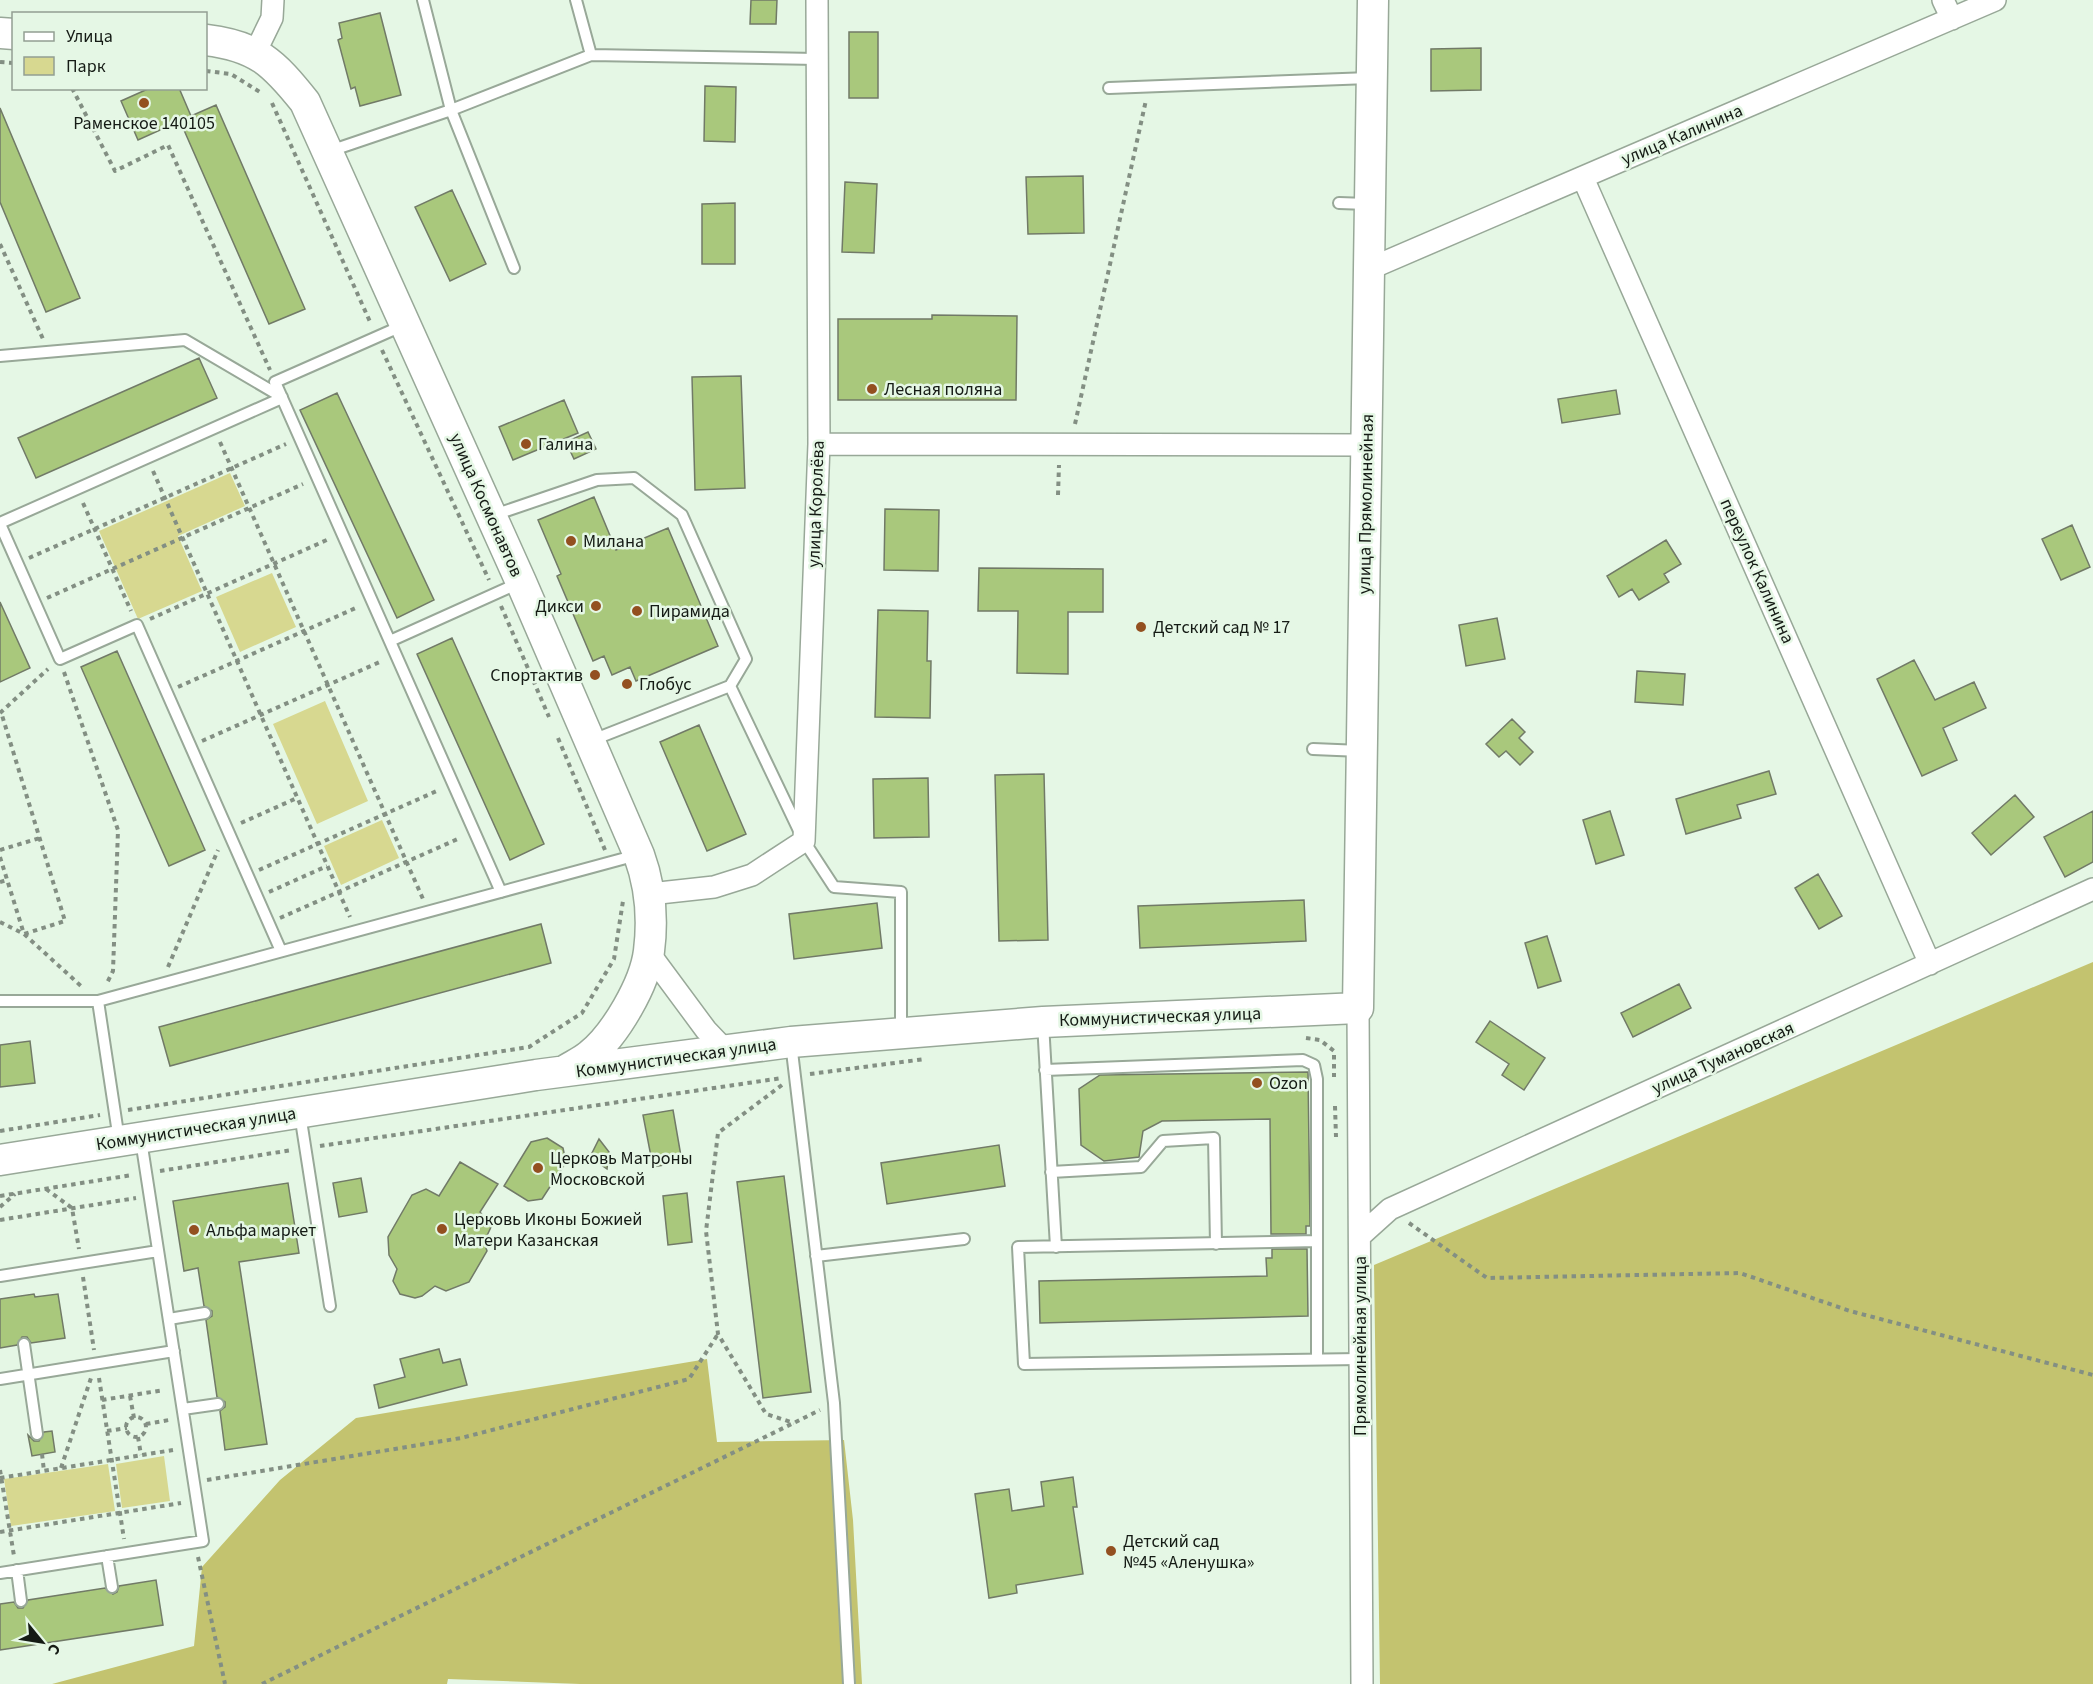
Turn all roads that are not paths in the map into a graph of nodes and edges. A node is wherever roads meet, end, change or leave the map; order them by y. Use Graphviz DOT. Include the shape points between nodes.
graph roads {
  1 [pos="273,0"];
  2 [pos="423,0"];
  3 [pos="576,0"];
  4 [pos="816,0"];
  5 [pos="1373,0"];
  6 [pos="1943,0"];
  7 [pos="1995,0"];
  8 [pos="1952,19"];
  9 [pos="207,40"];
  10 [pos="255,53"];
  11 [pos="591,55"];
  12 [pos="817,59"];
  13 [pos="1372,78"];
  14 [pos="1109,88"];
  15 [pos="451,110"];
  16 [pos="327,152"];
  17 [pos="1583,178"];
  18 [pos="1339,203"];
  19 [pos="1371,204"];
  20 [pos="514,268"];
  21 [pos="1369,270"];
  22 [pos="405,325"];
  23 [pos="0,356"];
  24 [pos="282,398"];
  25 [pos="819,444"];
  26 [pos="1368,445"];
  27 [pos="491,516"];
  28 [pos="0,523"];
  29 [pos="508,588"];
  30 [pos="390,640"];
  31 [pos="730,686"];
  32 [pos="590,741"];
  33 [pos="1313,749"];
  34 [pos="1363,751"];
  35 [pos="804,841"];
  36 [pos="639,855"];
  37 [pos="2093,889"];
  38 [pos="501,892"];
  39 [pos="650,894"];
  40 [pos="282,951"];
  41 [pos="649,953"];
  42 [pos="1930,964"];
  43 [pos="0,1001"];
  44 [pos="98,1001"];
  45 [pos="1358,1008"];
  46 [pos="1043,1022"];
  47 [pos="901,1034"];
  48 [pos="791,1042"];
  49 [pos="726,1051"];
  50 [pos="1046,1070"];
  51 [pos="561,1073"];
  52 [pos="299,1112"];
  53 [pos="125,1130"];
  54 [pos="0,1160"];
  55 [pos="1051,1172"];
  56 [pos="1360,1236"];
  57 [pos="964,1239"];
  58 [pos="1317,1241"];
  59 [pos="1216,1244"];
  60 [pos="1056,1247"];
  61 [pos="158,1251"];
  62 [pos="816,1256"];
  63 [pos="0,1276"];
  64 [pos="330,1306"];
  65 [pos="205,1313"];
  66 [pos="169,1319"];
  67 [pos="24,1344"];
  68 [pos="174,1352"];
  69 [pos="1317,1359"];
  70 [pos="1360,1359"];
  71 [pos="28,1374"];
  72 [pos="0,1379"];
  73 [pos="219,1404"];
  74 [pos="183,1414"];
  75 [pos="37,1434"];
  76 [pos="107,1556"];
  77 [pos="16,1570"];
  78 [pos="0,1573"];
  79 [pos="112,1587"];
  80 [pos="21,1601"];
  81 [pos="849,1684"];
  82 [pos="1362,1684"];
  1 -- 10 [label="street" via="272,18"];
  2 -- 15 [label="lane"];
  3 -- 11 [label="lane"];
  4 -- 12 [label="street, улица Королёва"];
  5 -- 13 [label="street, улица Прямолинейная"];
  6 -- 8 [label="street"];
  7 -- 8 [label="street, улица Калинина"];
  8 -- 17 [label="street, улица Калинина"];
  9 -- 10 [label="street, улица Космонавтов" via="235,43"];
  10 -- 16 [label="street, улица Космонавтов" via="286,79 304,102"];
  11 -- 12 [label="lane"];
  11 -- 15 [label="lane"];
  12 -- 25 [label="street, улица Королёва"];
  13 -- 14 [label="lane"];
  13 -- 19 [label="street, улица Прямолинейная"];
  15 -- 16 [label="lane"];
  15 -- 20 [label="lane"];
  16 -- 22 [label="street, улица Космонавтов"];
  17 -- 21 [label="street, улица Калинина"];
  17 -- 42 [label="street, переулок Калинина"];
  18 -- 19 [label="lane"];
  19 -- 21 [label="street, улица Прямолинейная"];
  21 -- 26 [label="street, улица Прямолинейная"];
  22 -- 24 [label="lane" via="275,382"];
  22 -- 27 [label="street, улица Космонавтов"];
  23 -- 24 [label="lane" via="185,340"];
  24 -- 28 [label="lane"];
  24 -- 30 [label="lane"];
  25 -- 26 [label="street"];
  25 -- 35 [label="street, улица Королёва"];
  26 -- 34 [label="street, улица Прямолинейная"];
  27 -- 29 [label="street, улица Космонавтов"];
  27 -- 31 [label="lane" via="597,480 634,478 681,515 746,659"];
  28 -- 40 [label="lane" via="60,659 137,625"];
  29 -- 30 [label="lane"];
  29 -- 32 [label="street, улица Космонавтов"];
  30 -- 38 [label="lane"];
  31 -- 32 [label="lane"];
  31 -- 35 [label="lane"];
  32 -- 36 [label="street, улица Космонавтов"];
  33 -- 34 [label="lane"];
  34 -- 45 [label="street, улица Прямолинейная"];
  35 -- 39 [label="street" via="753,875 714,887"];
  35 -- 47 [label="lane" via="834,887 901,892"];
  36 -- 38 [label="lane"];
  36 -- 39 [label="street, улица Космонавтов"];
  37 -- 42 [label="street, улица Тумановская"];
  38 -- 40 [label="lane"];
  39 -- 41 [label="street, улица Космонавтов"];
  40 -- 44 [label="lane"];
  41 -- 49 [label="street"];
  41 -- 51 [label="street, улица Космонавтов" via="637,989 616,1027 591,1055"];
  42 -- 56 [label="street, улица Тумановская" via="1390,1209"];
  43 -- 44 [label="lane"];
  44 -- 53 [label="lane"];
  45 -- 46 [label="street, Коммунистическая улица"];
  45 -- 56 [label="street, Прямолинейная улица"];
  46 -- 47 [label="street, Коммунистическая улица"];
  46 -- 50 [label="lane"];
  47 -- 48 [label="street, Коммунистическая улица"];
  48 -- 49 [label="street, Коммунистическая улица"];
  48 -- 62 [label="lane"];
  49 -- 51 [label="street, Коммунистическая улица"];
  50 -- 55 [label="lane"];
  50 -- 58 [label="lane" via="1303,1060 1314,1065"];
  51 -- 52 [label="street, Коммунистическая улица"];
  52 -- 53 [label="street, Коммунистическая улица"];
  52 -- 64 [label="lane"];
  53 -- 54 [label="street, Коммунистическая улица"];
  53 -- 61 [label="lane" via="146,1173"];
  55 -- 59 [label="lane" via="1141,1167 1163,1141 1214,1138"];
  55 -- 60 [label="lane"];
  56 -- 70 [label="street, Прямолинейная улица"];
  57 -- 62 [label="lane"];
  58 -- 59 [label="lane"];
  58 -- 69 [label="lane"];
  59 -- 60 [label="lane"];
  60 -- 69 [label="lane" via="1018,1247 1024,1364"];
  61 -- 63 [label="lane"];
  61 -- 66 [label="lane"];
  62 -- 81 [label="lane" via="834,1403"];
  65 -- 66 [label="lane"];
  66 -- 68 [label="lane"];
  67 -- 71 [label="lane"];
  68 -- 71 [label="lane"];
  68 -- 74 [label="lane"];
  69 -- 70 [label="lane"];
  70 -- 82 [label="street, Прямолинейная улица"];
  71 -- 72 [label="lane"];
  71 -- 75 [label="lane"];
  73 -- 74 [label="lane"];
  74 -- 76 [label="lane" via="203,1541"];
  76 -- 77 [label="lane"];
  76 -- 79 [label="lane"];
  77 -- 78 [label="lane"];
  77 -- 80 [label="lane"];
}
